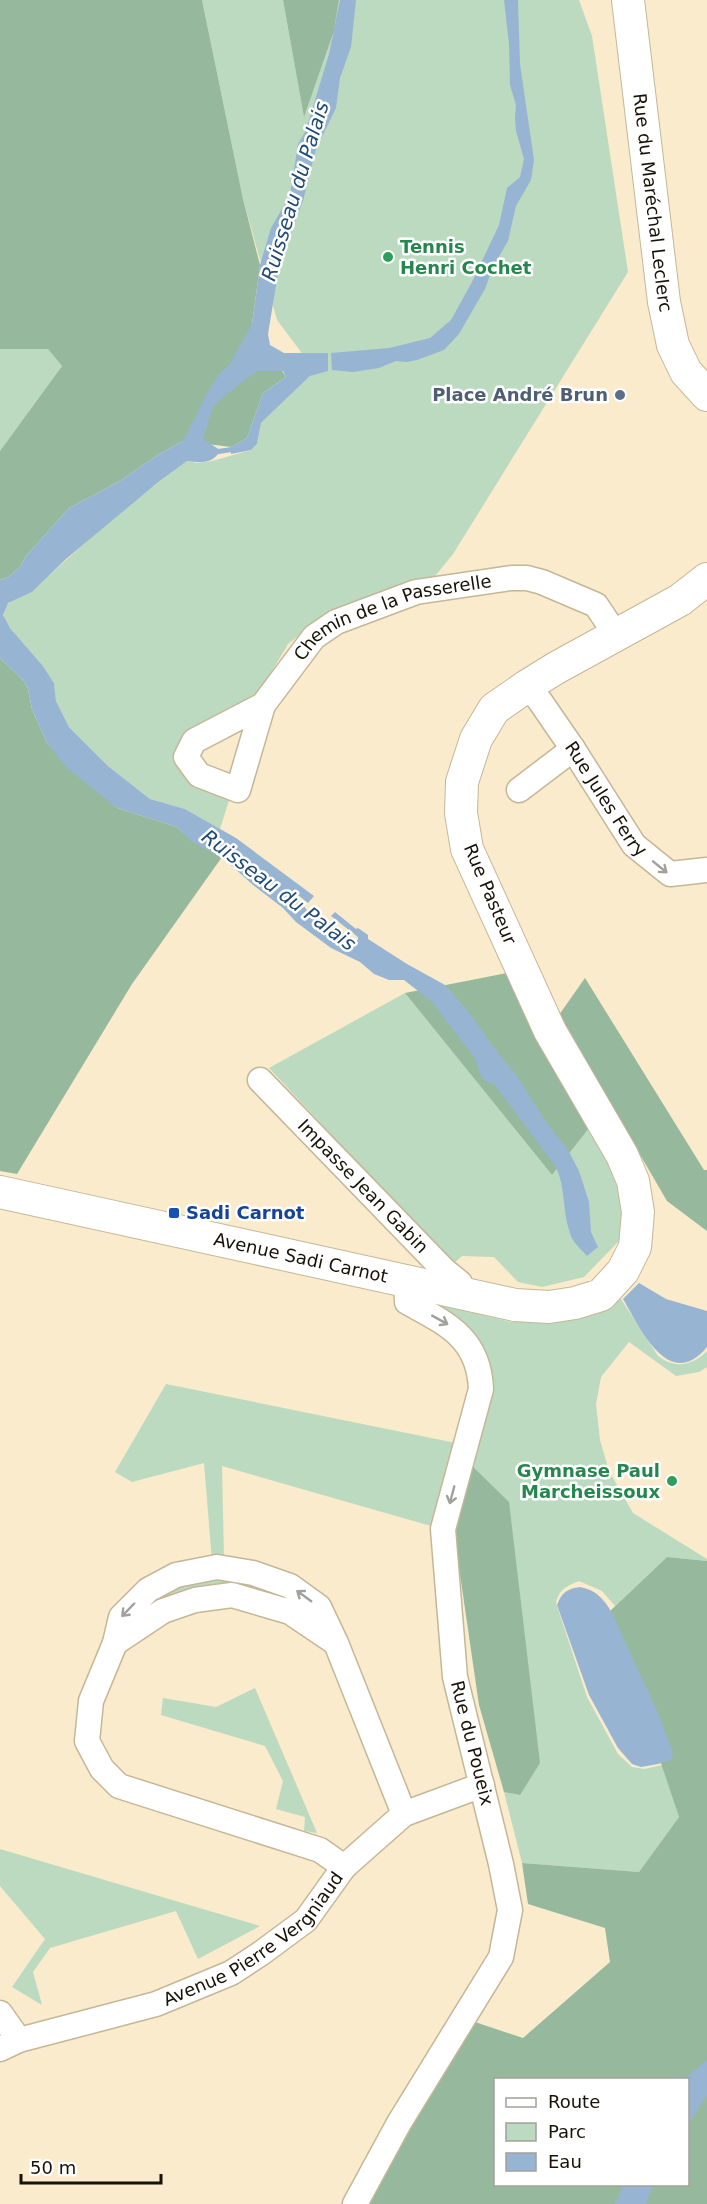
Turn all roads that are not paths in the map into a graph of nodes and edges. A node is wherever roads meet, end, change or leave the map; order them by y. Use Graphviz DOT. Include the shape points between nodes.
graph roads {
  1 [pos="628,0"];
  2 [pos="707,395"];
  3 [pos="707,579"];
  4 [pos="616,635"];
  5 [pos="527,686"];
  6 [pos="263,705"];
  7 [pos="573,749"];
  8 [pos="519,790"];
  9 [pos="707,870"];
  10 [pos="260,1080"];
  11 [pos="0,1192"];
  12 [pos="406,1281"];
  13 [pos="464,1294"];
  14 [pos="600,1295"];
  15 [pos="482,1785"];
  16 [pos="404,1814"];
  17 [pos="344,1867"];
  18 [pos="0,2013"];
  19 [pos="10,2045"];
  20 [pos="355,2204"];
  1 -- 2 [label="main road, Rue du Maréchal Leclerc" via="664,302 673,345 686,372"];
  3 -- 4 [label="main road, Rue Pasteur" via="680,600"];
  4 -- 5 [label="main road, Rue Pasteur"];
  4 -- 6 [label="street, Chemin de la Passerelle" via="596,605 527,578 416,592 336,622 314,638"];
  5 -- 7 [label="street, Rue Jules Ferry"];
  5 -- 14 [label="main road, Rue Pasteur" via="494,709 476,739 462,782 461,813 467,849 550,1030 633,1181 638,1212 635,1247 623,1271"];
  6 -- 6 [label="street, Chemin de la Passerelle" via="237,790 199,775 186,757 194,741"];
  7 -- 8 [label="street"];
  7 -- 9 [label="street, Rue Jules Ferry, one-way" via="634,845 670,874"];
  10 -- 13 [label="street, Impasse Jean Gabin" via="460,1283"];
  11 -- 12 [label="main road, Avenue Sadi Carnot"];
  12 -- 13 [label="main road, Avenue Sadi Carnot"];
  12 -- 15 [label="street, Rue du Poueix, one-way" via="407,1302 451,1326 475,1355 481,1373 481,1389 443,1529 455,1677"];
  13 -- 14 [label="main road, Avenue Sadi Carnot" via="515,1305 549,1307"];
  15 -- 16 [label="street, Avenue Pierre Vergniaud"];
  15 -- 20 [label="street, Rue du Poueix" via="510,1910 501,1958 399,2123"];
  16 -- 17 [label="street, Avenue Pierre Vergniaud"];
  16 -- 17 [label="street" via="319,1607 290,1586 253,1573 218,1567 176,1575 148,1590 121,1617 115,1643 91,1701 87,1741 102,1769 119,1786 320,1850"];
  17 -- 19 [label="street, Avenue Pierre Vergniaud" via="306,1920 231,1973 156,2004"];
  18 -- 19 [label="street"];
}
